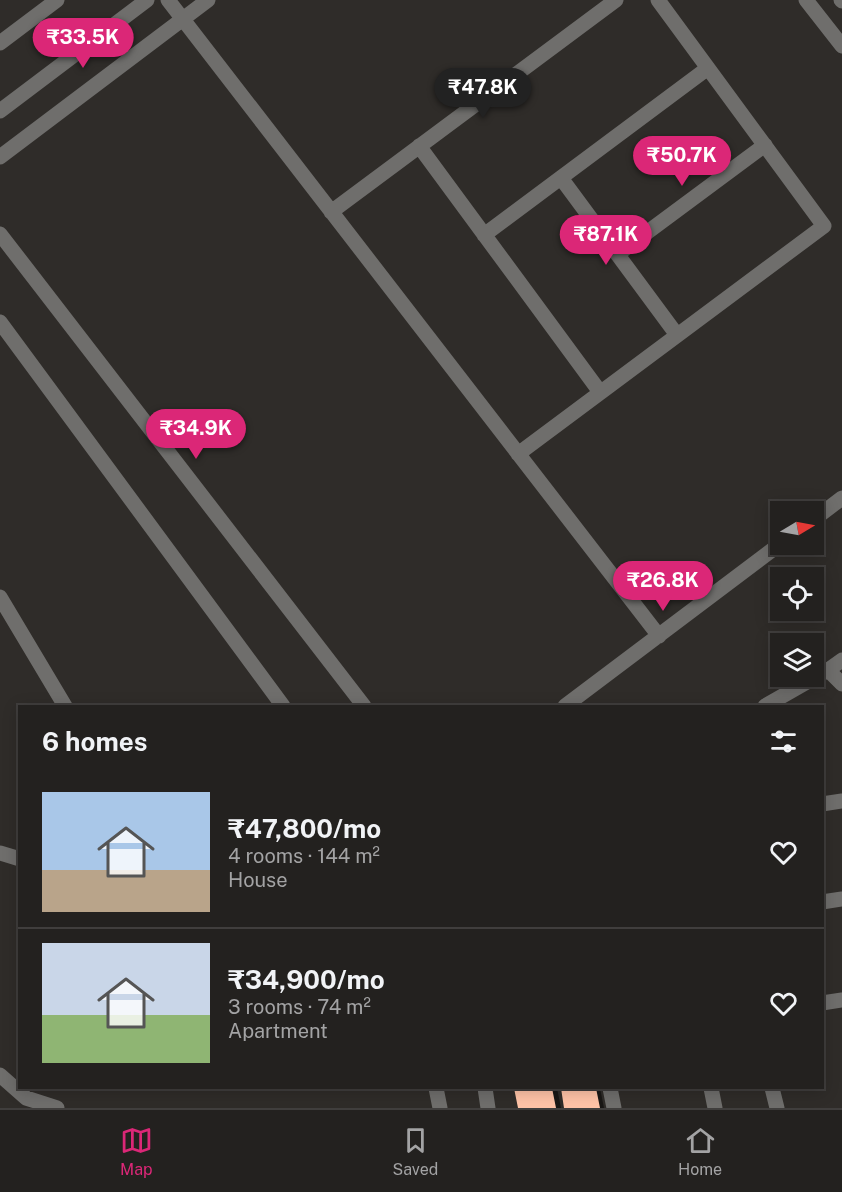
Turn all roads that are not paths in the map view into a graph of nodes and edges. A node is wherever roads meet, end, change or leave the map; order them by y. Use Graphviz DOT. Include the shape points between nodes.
graph roads {
  1 [pos="57,0"];
  2 [pos="147,0"];
  3 [pos="168,0"];
  4 [pos="208,0"];
  5 [pos="616,0"];
  6 [pos="658,0"];
  7 [pos="806,0"];
  8 [pos="182,19"];
  9 [pos="0,44"];
  10 [pos="842,46"];
  11 [pos="708,68"];
  12 [pos="0,111"];
  13 [pos="765,145"];
  14 [pos="419,146"];
  15 [pos="0,157"];
  16 [pos="561,178"];
  17 [pos="331,212"];
  18 [pos="0,234"];
  19 [pos="484,235"];
  20 [pos="618,254"];
  21 [pos="0,322"];
  22 [pos="677,335"];
  23 [pos="600,392"];
  24 [pos="518,454"];
  25 [pos="839,506"];
  26 [pos="824,514"];
  27 [pos="770,552"];
  28 [pos="0,597"];
  29 [pos="659,636"];
  30 [pos="842,660"];
  31 [pos="828,670"];
  32 [pos="842,684"];
  33 [pos="64,705"];
  34 [pos="282,705"];
  35 [pos="363,705"];
  36 [pos="566,705"];
  37 [pos="767,705"];
  38 [pos="842,801"];
  39 [pos="824,804"];
  40 [pos="0,853"];
  41 [pos="18,858"];
  42 [pos="842,899"];
  43 [pos="824,902"];
  44 [pos="842,1000"];
  45 [pos="824,1003"];
  46 [pos="0,1075"];
  47 [pos="436,1089"];
  48 [pos="485,1089"];
  49 [pos="610,1089"];
  50 [pos="711,1089"];
  51 [pos="772,1089"];
  52 [pos="57,1108"];
  53 [pos="440,1108"];
  54 [pos="488,1108"];
  55 [pos="614,1108"];
  56 [pos="715,1108"];
  57 [pos="777,1108"];
  1 -- 9 [label="street"];
  2 -- 12 [label="street"];
  3 -- 8 [label="street"];
  4 -- 8 [label="street"];
  5 -- 14 [label="street"];
  6 -- 11 [label="street"];
  7 -- 10 [label="street"];
  8 -- 15 [label="street"];
  8 -- 17 [label="street"];
  11 -- 13 [label="street"];
  11 -- 16 [label="street"];
  13 -- 20 [label="street"];
  13 -- 22 [label="street" via="824,226"];
  14 -- 17 [label="street"];
  14 -- 19 [label="street"];
  16 -- 19 [label="street"];
  16 -- 20 [label="street"];
  17 -- 24 [label="street"];
  18 -- 35 [label="street"];
  19 -- 23 [label="street"];
  20 -- 22 [label="street"];
  21 -- 34 [label="street"];
  22 -- 23 [label="street"];
  23 -- 24 [label="street"];
  24 -- 29 [label="street"];
  25 -- 26 [label="street"];
  27 -- 29 [label="street"];
  28 -- 33 [label="street"];
  29 -- 36 [label="street"];
  30 -- 31 [label="street"];
  31 -- 32 [label="street"];
  31 -- 37 [label="street"];
  38 -- 39 [label="street"];
  40 -- 41 [label="street"];
  42 -- 43 [label="street"];
  44 -- 45 [label="street"];
  46 -- 52 [label="street" via="26,1098"];
  47 -- 53 [label="street"];
  48 -- 54 [label="street"];
  49 -- 55 [label="street"];
  50 -- 56 [label="street"];
  51 -- 57 [label="street"];
}
